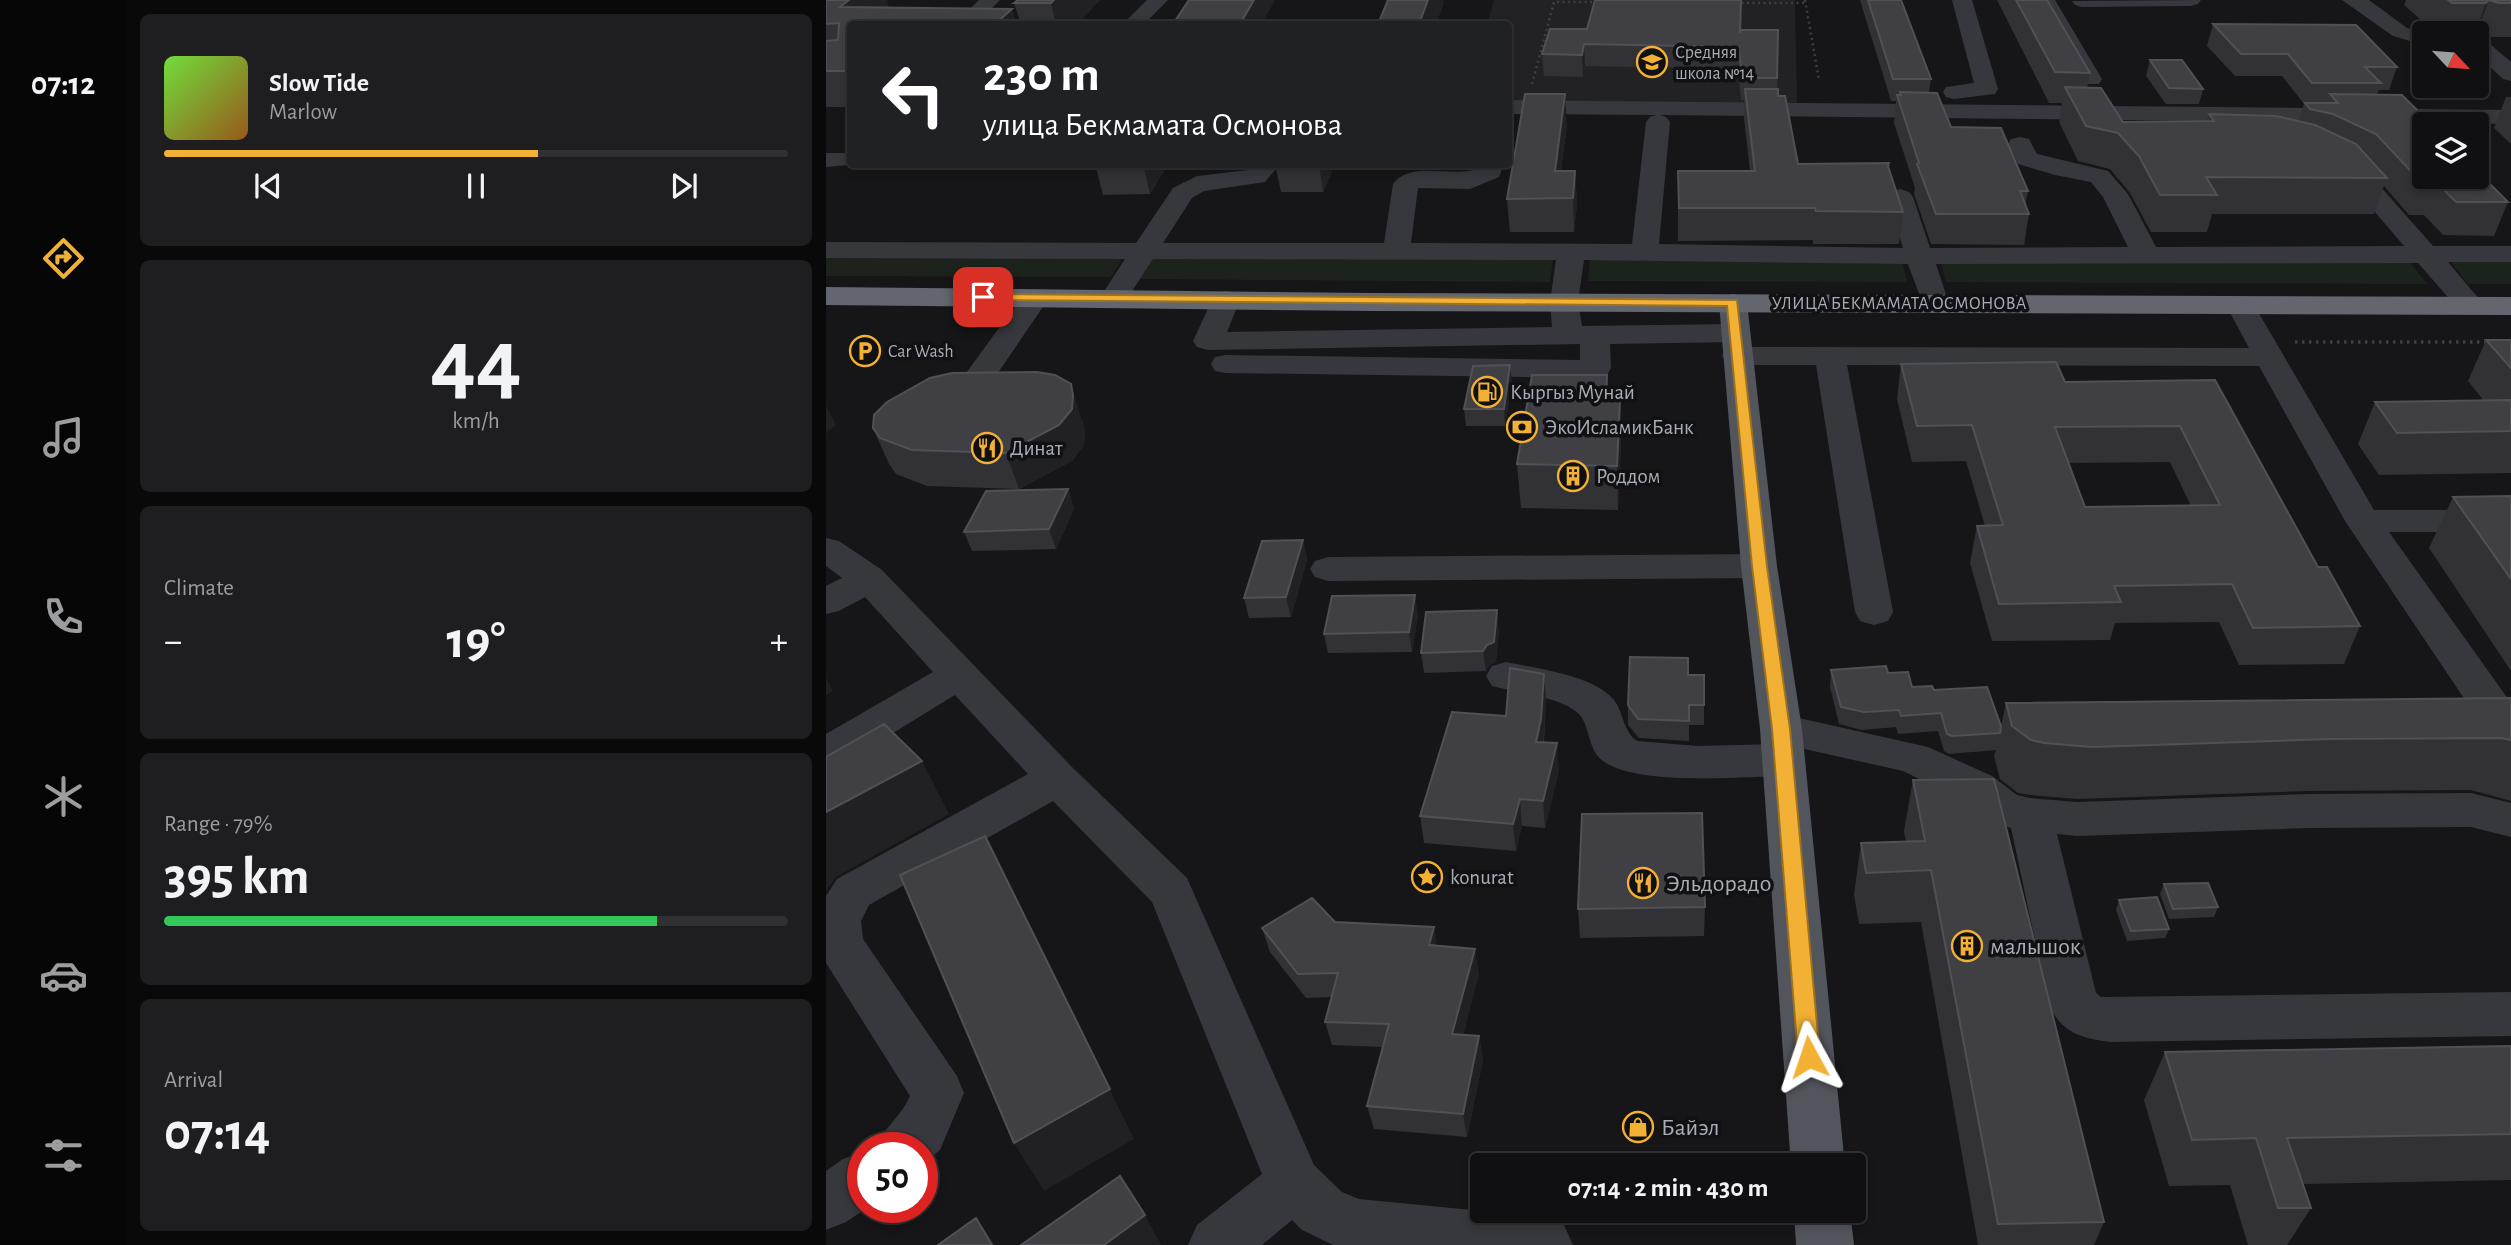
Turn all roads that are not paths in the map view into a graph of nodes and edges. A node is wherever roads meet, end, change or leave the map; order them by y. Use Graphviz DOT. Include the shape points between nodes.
graph roads {
  1 [pos="990,0"];
  2 [pos="1158,0"];
  3 [pos="1962,0"];
  4 [pos="2045,0"];
  5 [pos="2191,0"];
  6 [pos="2352,0"];
  7 [pos="2082,1"];
  8 [pos="968,21"];
  9 [pos="1136,21"];
  10 [pos="2412,36"];
  11 [pos="2489,53"];
  12 [pos="2511,74"];
  13 [pos="2091,79"];
  14 [pos="1954,92"];
  15 [pos="1512,107"];
  16 [pos="2511,117"];
  17 [pos="1658,122"];
  18 [pos="2020,144"];
  19 [pos="2313,153"];
  20 [pos="826,160"];
  21 [pos="847,160"];
  22 [pos="1264,168"];
  23 [pos="1491,168"];
  24 [pos="1900,197"];
  25 [pos="826,250"];
  26 [pos="1143,250"];
  27 [pos="1396,251"];
  28 [pos="1572,252"];
  29 [pos="1645,252"];
  30 [pos="2427,254"];
  31 [pos="2511,254"];
  32 [pos="2146,255"];
  33 [pos="1920,256"];
  34 [pos="826,296"];
  35 [pos="1035,298"];
  36 [pos="1113,299"];
  37 [pos="1226,300"];
  38 [pos="1371,302"];
  39 [pos="1564,302"];
  40 [pos="1935,304"];
  41 [pos="2240,304"];
  42 [pos="2471,306"];
  43 [pos="2511,306"];
  44 [pos="1735,331"];
  45 [pos="1582,337"];
  46 [pos="1358,338"];
  47 [pos="1208,341"];
  48 [pos="1829,356"];
  49 [pos="2270,357"];
  50 [pos="979,376"];
  51 [pos="2363,521"];
  52 [pos="2511,525"];
  53 [pos="826,549"];
  54 [pos="1759,566"];
  55 [pos="1328,569"];
  56 [pos="869,579"];
  57 [pos="826,603"];
  58 [pos="1874,612"];
  59 [pos="961,674"];
  60 [pos="1506,676"];
  61 [pos="2511,735"];
  62 [pos="1782,745"];
  63 [pos="826,754"];
  64 [pos="1057,778"];
  65 [pos="2030,815"];
  66 [pos="2511,820"];
  67 [pos="833,948"];
  68 [pos="2511,1014"];
  69 [pos="920,1132"];
  70 [pos="1817,1153"];
  71 [pos="1294,1184"];
  72 [pos="847,1189"];
  73 [pos="826,1203"];
  74 [pos="1823,1223"];
  75 [pos="1217,1245"];
  76 [pos="1544,1245"];
  77 [pos="1825,1245"];
  1 -- 8 [label="street"];
  2 -- 9 [label="street"];
  3 -- 14 [label="street" via="1987,89"];
  4 -- 13 [label="street"];
  5 -- 7 [label="street"];
  6 -- 10 [label="street"];
  11 -- 12 [label="street"];
  15 -- 16 [label="street"];
  17 -- 29 [label="street"];
  18 -- 32 [label="street" via="2028,159 2054,169 2099,176 2115,194"];
  19 -- 30 [label="street" via="2355,173"];
  20 -- 21 [label="street"];
  22 -- 26 [label="street" via="1256,177 1197,184 1182,193"];
  23 -- 27 [label="street" via="1470,181 1415,179 1406,184"];
  24 -- 33 [label="street"];
  25 -- 26 [label="street"];
  26 -- 27 [label="street"];
  26 -- 36 [label="street"];
  27 -- 28 [label="street"];
  28 -- 29 [label="street"];
  28 -- 39 [label="street"];
  29 -- 33 [label="street"];
  30 -- 31 [label="street"];
  30 -- 32 [label="street"];
  30 -- 42 [label="street"];
  32 -- 33 [label="street"];
  33 -- 40 [label="street"];
  34 -- 35 [label="highway, УЛИЦА БЕКМАМАТА ОСМОНОВА"];
  35 -- 36 [label="highway, УЛИЦА БЕКМАМАТА ОСМОНОВА"];
  35 -- 50 [label="street"];
  36 -- 37 [label="highway, УЛИЦА БЕКМАМАТА ОСМОНОВА"];
  37 -- 38 [label="highway, УЛИЦА БЕКМАМАТА ОСМОНОВА"];
  37 -- 47 [label="street"];
  38 -- 39 [label="highway, УЛИЦА БЕКМАМАТА ОСМОНОВА"];
  38 -- 46 [label="street"];
  39 -- 44 [label="highway, УЛИЦА БЕКМАМАТА ОСМОНОВА"];
  39 -- 45 [label="street"];
  40 -- 41 [label="highway, УЛИЦА БЕКМАМАТА ОСМОНОВА"];
  40 -- 44 [label="highway, УЛИЦА БЕКМАМАТА ОСМОНОВА"];
  41 -- 42 [label="highway, УЛИЦА БЕКМАМАТА ОСМОНОВА"];
  41 -- 49 [label="street"];
  42 -- 43 [label="highway, УЛИЦА БЕКМАМАТА ОСМОНОВА"];
  44 -- 45 [label="street"];
  44 -- 48 [label="street"];
  44 -- 54 [label="main road"];
  45 -- 46 [label="street"];
  45 -- 47 [label="street" via="1596,368 1254,366 1212,363 1203,353"];
  46 -- 47 [label="street"];
  48 -- 49 [label="street"];
  48 -- 58 [label="street"];
  49 -- 51 [label="street"];
  51 -- 52 [label="street" via="2495,521"];
  51 -- 61 [label="street"];
  53 -- 56 [label="street"];
  54 -- 55 [label="street"];
  54 -- 62 [label="main road"];
  56 -- 57 [label="street"];
  56 -- 59 [label="street"];
  59 -- 63 [label="street"];
  59 -- 64 [label="street"];
  60 -- 62 [label="street" via="1587,697 1600,711 1617,750 1641,759"];
  62 -- 65 [label="street" via="1913,758 1977,788 2005,810"];
  62 -- 70 [label="main road"];
  64 -- 67 [label="street" via="853,892 837,920"];
  64 -- 71 [label="street" via="1171,891"];
  65 -- 66 [label="street" via="2077,819 2471,810"];
  65 -- 68 [label="street" via="2074,1004 2090,1017"];
  67 -- 69 [label="street" via="938,1093"];
  71 -- 75 [label="street"];
  71 -- 76 [label="street" via="1322,1211 1357,1227"];
  72 -- 73 [label="street"];
  74 -- 77 [label="main road"];
}
